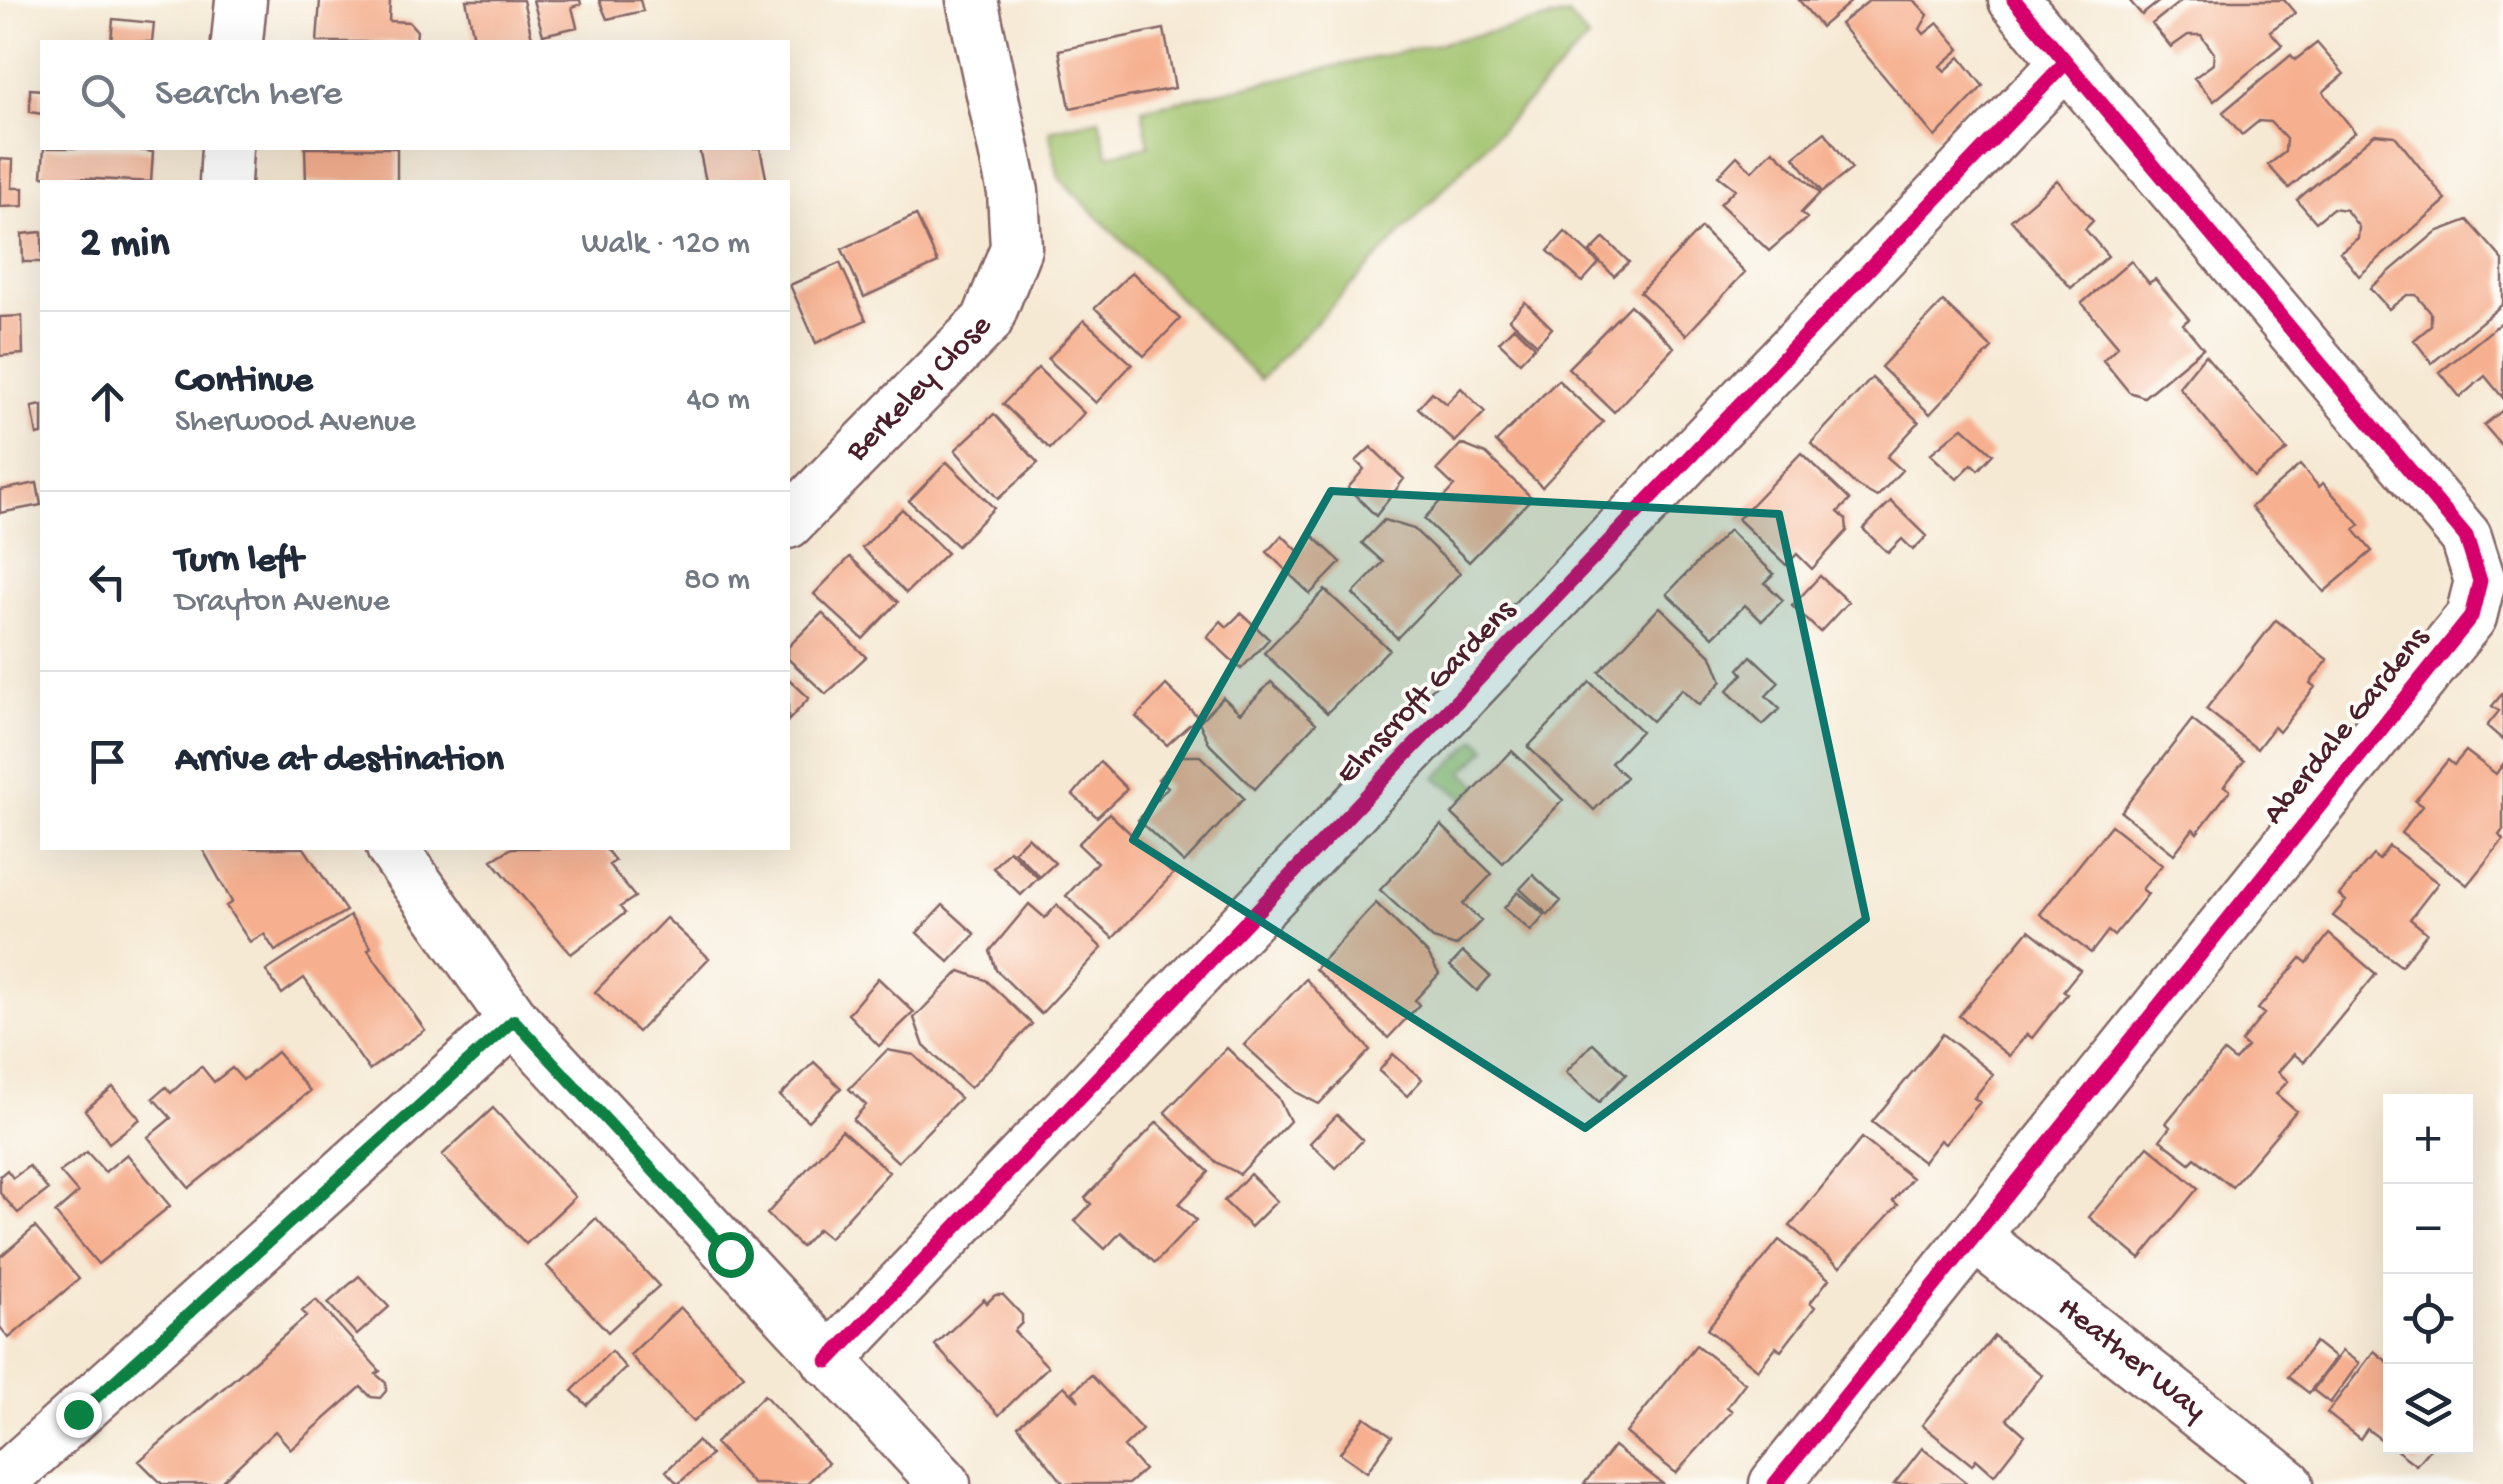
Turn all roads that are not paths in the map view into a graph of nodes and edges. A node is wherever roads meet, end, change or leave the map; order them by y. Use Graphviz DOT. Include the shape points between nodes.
graph roads {
  1 [pos="241,0"];
  2 [pos="972,0"];
  3 [pos="2014,0"];
  4 [pos="237,40"];
  5 [pos="2066,62"];
  6 [pos="227,150"];
  7 [pos="225,180"];
  8 [pos="790,521"];
  9 [pos="393,850"];
  10 [pos="514,1020"];
  11 [pos="1974,1236"];
  12 [pos="828,1361"];
  13 [pos="0,1483"];
  14 [pos="945,1484"];
  15 [pos="1775,1484"];
  16 [pos="2288,1484"];
  1 -- 4 [label="street"];
  2 -- 8 [label="street, Berkeley Close" via="1013,192 1016,248 988,321"];
  3 -- 5 [label="street, Aberdale Gardens"];
  5 -- 11 [label="street, Aberdale Gardens" via="2466,536 2480,580 2471,616"];
  5 -- 12 [label="street, Elmscroft Gardens"];
  6 -- 7 [label="street"];
  9 -- 10 [label="street"];
  10 -- 12 [label="street"];
  10 -- 13 [label="street"];
  11 -- 15 [label="street, Aberdale Gardens"];
  11 -- 16 [label="street, Heather Way"];
  12 -- 14 [label="street"];
}
